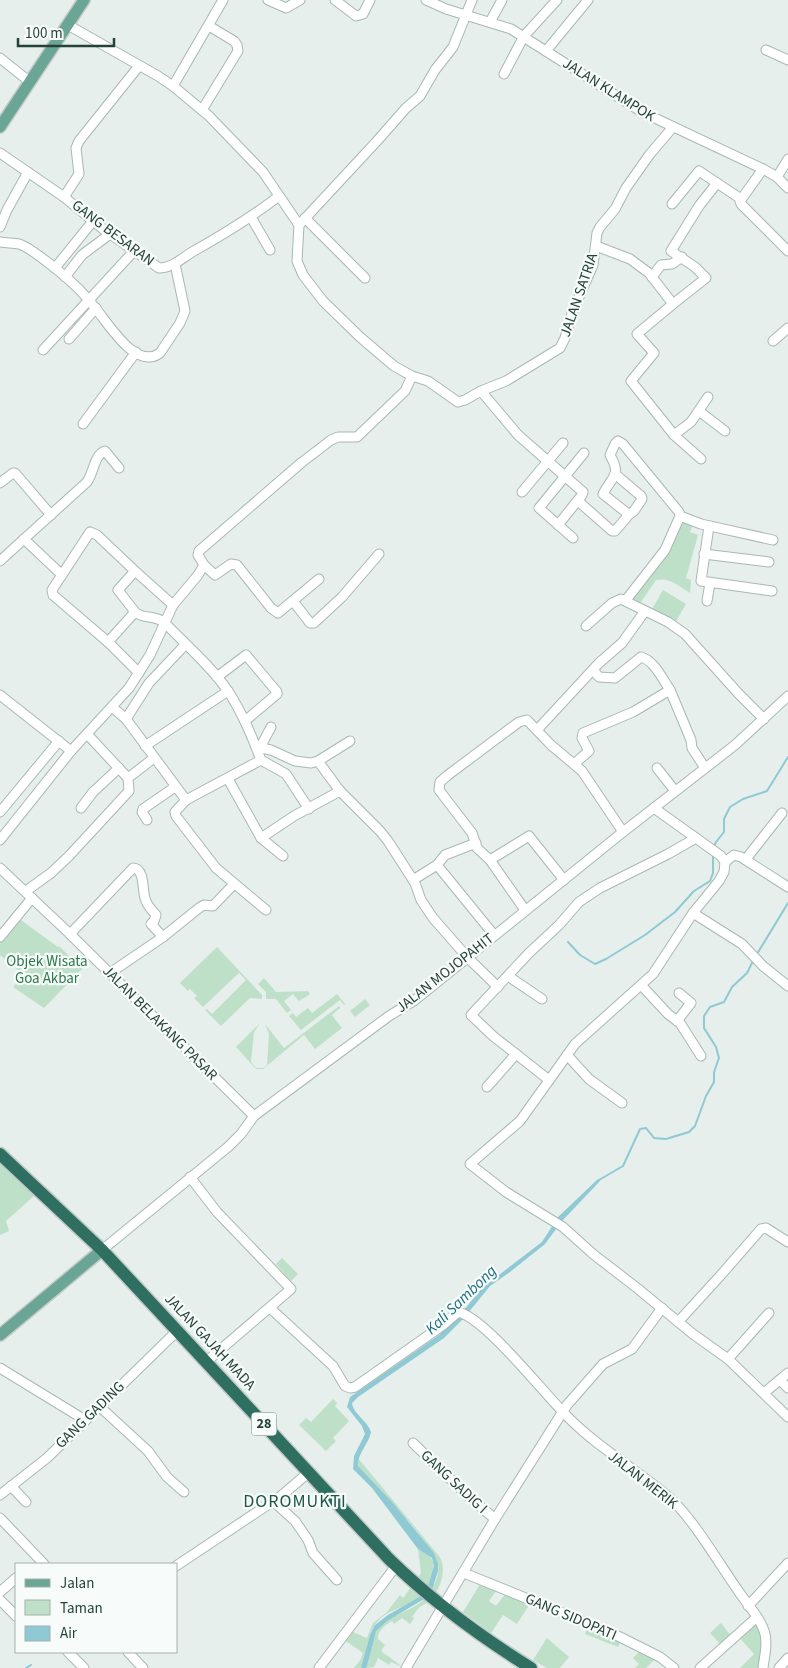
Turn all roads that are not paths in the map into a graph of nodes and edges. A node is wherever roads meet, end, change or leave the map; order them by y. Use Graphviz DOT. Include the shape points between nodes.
graph roads {
  1 [pos="84,0"];
  2 [pos="268,0"];
  3 [pos="300,0"];
  4 [pos="335,0"];
  5 [pos="370,0"];
  6 [pos="426,0"];
  7 [pos="472,0"];
  8 [pos="502,0"];
  9 [pos="557,0"];
  10 [pos="588,0"];
  11 [pos="221,1"];
  12 [pos="465,15"];
  13 [pos="490,22"];
  14 [pos="68,25"];
  15 [pos="209,26"];
  16 [pos="524,36"];
  17 [pos="766,50"];
  18 [pos="546,51"];
  19 [pos="0,58"];
  20 [pos="788,60"];
  21 [pos="139,66"];
  22 [pos="504,74"];
  23 [pos="30,82"];
  24 [pos="173,86"];
  25 [pos="202,110"];
  26 [pos="0,127"];
  27 [pos="674,127"];
  28 [pos="0,153"];
  29 [pos="788,159"];
  30 [pos="763,169"];
  31 [pos="28,172"];
  32 [pos="777,177"];
  33 [pos="717,183"];
  34 [pos="788,188"];
  35 [pos="279,196"];
  36 [pos="64,197"];
  37 [pos="741,199"];
  38 [pos="672,204"];
  39 [pos="251,217"];
  40 [pos="93,221"];
  41 [pos="302,221"];
  42 [pos="0,227"];
  43 [pos="110,234"];
  44 [pos="0,242"];
  45 [pos="596,246"];
  46 [pos="270,250"];
  47 [pos="134,251"];
  48 [pos="788,251"];
  49 [pos="682,257"];
  50 [pos="175,264"];
  51 [pos="55,268"];
  52 [pos="65,277"];
  53 [pos="652,277"];
  54 [pos="365,278"];
  55 [pos="88,300"];
  56 [pos="674,304"];
  57 [pos="96,308"];
  58 [pos="788,328"];
  59 [pos="69,339"];
  60 [pos="773,341"];
  61 [pos="43,350"];
  62 [pos="136,352"];
  63 [pos="412,376"];
  64 [pos="481,391"];
  65 [pos="708,398"];
  66 [pos="698,410"];
  67 [pos="83,424"];
  68 [pos="726,431"];
  69 [pos="674,435"];
  70 [pos="563,443"];
  71 [pos="584,453"];
  72 [pos="701,459"];
  73 [pos="548,462"];
  74 [pos="119,468"];
  75 [pos="615,474"];
  76 [pos="566,477"];
  77 [pos="0,483"];
  78 [pos="522,492"];
  79 [pos="578,501"];
  80 [pos="51,515"];
  81 [pos="627,516"];
  82 [pos="680,516"];
  83 [pos="558,525"];
  84 [pos="709,526"];
  85 [pos="573,538"];
  86 [pos="24,539"];
  87 [pos="772,540"];
  88 [pos="379,554"];
  89 [pos="704,554"];
  90 [pos="0,561"];
  91 [pos="769,562"];
  92 [pos="204,565"];
  93 [pos="135,571"];
  94 [pos="62,575"];
  95 [pos="319,578"];
  96 [pos="710,583"];
  97 [pos="772,591"];
  98 [pos="626,600"];
  99 [pos="293,601"];
  100 [pos="707,601"];
  101 [pos="174,605"];
  102 [pos="645,611"];
  103 [pos="135,612"];
  104 [pos="165,623"];
  105 [pos="586,626"];
  106 [pos="108,642"];
  107 [pos="185,644"];
  108 [pos="593,670"];
  109 [pos="139,673"];
  110 [pos="217,677"];
  111 [pos="670,690"];
  112 [pos="228,691"];
  113 [pos="0,695"];
  114 [pos="788,696"];
  115 [pos="112,707"];
  116 [pos="126,719"];
  117 [pos="764,719"];
  118 [pos="245,721"];
  119 [pos="271,728"];
  120 [pos="537,730"];
  121 [pos="87,734"];
  122 [pos="350,741"];
  123 [pos="59,742"];
  124 [pos="145,746"];
  125 [pos="259,748"];
  126 [pos="71,751"];
  127 [pos="154,758"];
  128 [pos="261,760"];
  129 [pos="318,761"];
  130 [pos="574,764"];
  131 [pos="119,768"];
  132 [pos="657,768"];
  133 [pos="705,768"];
  134 [pos="128,778"];
  135 [pos="228,779"];
  136 [pos="175,786"];
  137 [pos="340,791"];
  138 [pos="675,791"];
  139 [pos="186,800"];
  140 [pos="81,808"];
  141 [pos="654,808"];
  142 [pos="309,809"];
  143 [pos="0,812"];
  144 [pos="782,813"];
  145 [pos="147,820"];
  146 [pos="623,832"];
  147 [pos="261,838"];
  148 [pos="696,838"];
  149 [pos="0,840"];
  150 [pos="476,843"];
  151 [pos="283,856"];
  152 [pos="723,859"];
  153 [pos="746,859"];
  154 [pos="490,860"];
  155 [pos="437,865"];
  156 [pos="0,868"];
  157 [pos="413,880"];
  158 [pos="564,880"];
  159 [pos="234,884"];
  160 [pos="788,887"];
  161 [pos="29,894"];
  162 [pos="266,910"];
  163 [pos="525,910"];
  164 [pos="693,912"];
  165 [pos="70,934"];
  166 [pos="494,935"];
  167 [pos="0,937"];
  168 [pos="162,937"];
  169 [pos="468,958"];
  170 [pos="110,973"];
  171 [pos="508,976"];
  172 [pos="642,986"];
  173 [pos="788,986"];
  174 [pos="498,987"];
  175 [pos="678,994"];
  176 [pos="542,999"];
  177 [pos="677,1021"];
  178 [pos="516,1054"];
  179 [pos="566,1055"];
  180 [pos="701,1056"];
  181 [pos="549,1080"];
  182 [pos="487,1087"];
  183 [pos="622,1103"];
  184 [pos="254,1116"];
  185 [pos="0,1154"];
  186 [pos="190,1178"];
  187 [pos="788,1242"];
  188 [pos="102,1250"];
  189 [pos="270,1308"];
  190 [pos="662,1308"];
  191 [pos="769,1313"];
  192 [pos="678,1322"];
  193 [pos="177,1331"];
  194 [pos="0,1335"];
  195 [pos="728,1359"];
  196 [pos="206,1362"];
  197 [pos="0,1368"];
  198 [pos="788,1373"];
  199 [pos="780,1380"];
  200 [pos="788,1388"];
  201 [pos="764,1393"];
  202 [pos="99,1406"];
  203 [pos="563,1412"];
  204 [pos="788,1417"];
  205 [pos="84,1420"];
  206 [pos="413,1444"];
  207 [pos="308,1472"];
  208 [pos="11,1486"];
  209 [pos="184,1492"];
  210 [pos="0,1495"];
  211 [pos="273,1501"];
  212 [pos="26,1502"];
  213 [pos="0,1518"];
  214 [pos="496,1519"];
  215 [pos="39,1563"];
  216 [pos="178,1565"];
  217 [pos="396,1566"];
  218 [pos="787,1567"];
  219 [pos="464,1573"];
  220 [pos="15,1579"];
  221 [pos="337,1580"];
  222 [pos="0,1592"];
  223 [pos="0,1600"];
  224 [pos="444,1606"];
  225 [pos="748,1606"];
  226 [pos="15,1615"];
  227 [pos="756,1618"];
  228 [pos="69,1653"];
  229 [pos="129,1653"];
  230 [pos="788,1658"];
  231 [pos="84,1668"];
  232 [pos="143,1668"];
  233 [pos="319,1668"];
  234 [pos="406,1668"];
  235 [pos="531,1668"];
  236 [pos="674,1668"];
  237 [pos="700,1668"];
  238 [pos="763,1668"];
  239 [pos="779,1668"];
  1 -- 14 [label="main road"];
  2 -- 3 [label="street" via="286,8"];
  4 -- 5 [label="street" via="356,16 363,14"];
  6 -- 12 [label="street, JALAN KLAMPOK"];
  7 -- 12 [label="street"];
  8 -- 13 [label="street"];
  9 -- 16 [label="street"];
  10 -- 18 [label="street"];
  11 -- 15 [label="street"];
  12 -- 13 [label="street, JALAN KLAMPOK"];
  12 -- 41 [label="street" via="453,47 420,96"];
  13 -- 16 [label="street, JALAN KLAMPOK"];
  14 -- 21 [label="street"];
  14 -- 23 [label="main road"];
  15 -- 24 [label="street"];
  15 -- 25 [label="street" via="234,41 238,51"];
  16 -- 18 [label="street, JALAN KLAMPOK"];
  16 -- 22 [label="street"];
  17 -- 20 [label="street"];
  18 -- 27 [label="street, JALAN KLAMPOK" via="628,104"];
  19 -- 23 [label="street"];
  21 -- 24 [label="street"];
  21 -- 36 [label="street" via="79,141 76,148 79,174"];
  23 -- 26 [label="main road"];
  24 -- 25 [label="street"];
  25 -- 35 [label="street" via="262,172"];
  27 -- 30 [label="street, JALAN KLAMPOK"];
  27 -- 45 [label="street, JALAN SATRIA" via="650,154 600,227"];
  28 -- 31 [label="street, GANG BESARAN"];
  29 -- 32 [label="street"];
  30 -- 32 [label="street, JALAN KLAMPOK"];
  30 -- 37 [label="street"];
  31 -- 36 [label="street, GANG BESARAN"];
  31 -- 42 [label="street"];
  32 -- 34 [label="street, JALAN KLAMPOK"];
  33 -- 37 [label="street"];
  33 -- 38 [label="street" via="699,171"];
  33 -- 49 [label="street" via="671,251"];
  35 -- 39 [label="street, GANG BESARAN"];
  35 -- 41 [label="street"];
  36 -- 40 [label="street, GANG BESARAN"];
  37 -- 48 [label="street" via="741,204"];
  39 -- 46 [label="street"];
  39 -- 50 [label="street, GANG BESARAN"];
  40 -- 43 [label="street, GANG BESARAN"];
  40 -- 51 [label="street"];
  41 -- 54 [label="street"];
  41 -- 63 [label="street" via="297,261 303,275 364,341 394,366"];
  43 -- 47 [label="street, GANG BESARAN"];
  43 -- 52 [label="street" via="82,255"];
  44 -- 51 [label="street" via="23,246"];
  45 -- 53 [label="street" via="630,259"];
  45 -- 64 [label="street, JALAN SATRIA" via="591,272 559,350 506,381"];
  47 -- 50 [label="street, GANG BESARAN" via="160,268"];
  47 -- 55 [label="street"];
  49 -- 53 [label="street" via="672,264 661,265"];
  49 -- 56 [label="street" via="706,278"];
  50 -- 62 [label="street" via="185,311 180,324 156,356 147,357"];
  51 -- 52 [label="street"];
  52 -- 55 [label="street"];
  53 -- 56 [label="street"];
  55 -- 57 [label="street"];
  55 -- 61 [label="street"];
  56 -- 69 [label="street" via="637,334 654,353 630,381"];
  57 -- 59 [label="street"];
  57 -- 62 [label="street" via="119,340"];
  58 -- 60 [label="street"];
  62 -- 67 [label="street"];
  63 -- 64 [label="street, JALAN SATRIA" via="428,381 458,402"];
  63 -- 92 [label="street" via="405,391 358,437 332,440 211,539 198,553"];
  64 -- 73 [label="street" via="518,435"];
  65 -- 66 [label="street"];
  66 -- 68 [label="street"];
  66 -- 69 [label="street" via="690,422"];
  69 -- 72 [label="street"];
  70 -- 73 [label="street"];
  71 -- 76 [label="street"];
  73 -- 76 [label="street"];
  73 -- 78 [label="street"];
  74 -- 80 [label="street" via="103,451 87,482"];
  75 -- 81 [label="street" via="603,494"];
  75 -- 81 [label="street" via="642,499"];
  75 -- 82 [label="street" via="616,466 610,455 618,441 677,508"];
  76 -- 79 [label="street" via="583,492"];
  76 -- 83 [label="street" via="539,508"];
  77 -- 80 [label="street" via="16,473"];
  79 -- 81 [label="street" via="612,531"];
  79 -- 83 [label="street"];
  80 -- 86 [label="street"];
  82 -- 84 [label="street"];
  82 -- 98 [label="street" via="666,550"];
  83 -- 85 [label="street"];
  84 -- 87 [label="street"];
  84 -- 89 [label="street"];
  86 -- 90 [label="street"];
  86 -- 94 [label="street"];
  88 -- 99 [label="street" via="342,597 314,623 310,623"];
  89 -- 91 [label="street"];
  89 -- 96 [label="street" via="701,580"];
  92 -- 99 [label="street" via="216,575 231,564 237,565 275,612 281,612"];
  92 -- 101 [label="street"];
  93 -- 94 [label="street" via="91,532"];
  93 -- 101 [label="street"];
  93 -- 103 [label="street" via="118,590"];
  94 -- 106 [label="street" via="52,590 53,595"];
  95 -- 99 [label="street"];
  96 -- 97 [label="street"];
  96 -- 100 [label="street"];
  98 -- 102 [label="street"];
  98 -- 105 [label="street" via="612,603"];
  101 -- 104 [label="street"];
  102 -- 108 [label="street" via="622,643"];
  102 -- 117 [label="street" via="685,634"];
  103 -- 104 [label="street" via="141,617 157,618"];
  103 -- 106 [label="street"];
  104 -- 107 [label="street"];
  104 -- 109 [label="street"];
  106 -- 109 [label="street"];
  107 -- 110 [label="street"];
  107 -- 116 [label="street" via="149,683"];
  108 -- 111 [label="street" via="599,678 615,678 645,658"];
  108 -- 120 [label="street"];
  109 -- 115 [label="street"];
  110 -- 112 [label="street"];
  110 -- 118 [label="street" via="246,656 277,692"];
  111 -- 130 [label="street" via="632,712 582,733 590,751"];
  111 -- 133 [label="street" via="692,748"];
  112 -- 118 [label="street"];
  112 -- 124 [label="street"];
  113 -- 123 [label="street"];
  114 -- 117 [label="street, JALAN MOJOPAHIT"];
  115 -- 116 [label="street"];
  115 -- 121 [label="street"];
  116 -- 124 [label="street"];
  117 -- 133 [label="street, JALAN MOJOPAHIT"];
  118 -- 125 [label="street"];
  119 -- 125 [label="street"];
  120 -- 130 [label="street"];
  120 -- 150 [label="street" via="527,720 518,722 440,782 439,790"];
  121 -- 126 [label="street"];
  121 -- 131 [label="street"];
  122 -- 129 [label="street"];
  123 -- 126 [label="street"];
  123 -- 143 [label="street"];
  124 -- 127 [label="street"];
  125 -- 128 [label="street"];
  125 -- 129 [label="street" via="304,763"];
  126 -- 149 [label="street"];
  127 -- 134 [label="street"];
  127 -- 136 [label="street"];
  128 -- 135 [label="street"];
  128 -- 142 [label="street" via="286,774"];
  129 -- 137 [label="street"];
  130 -- 146 [label="street"];
  131 -- 134 [label="street"];
  131 -- 140 [label="street"];
  132 -- 138 [label="street"];
  133 -- 138 [label="street, JALAN MOJOPAHIT"];
  134 -- 161 [label="street" via="129,791"];
  135 -- 139 [label="street"];
  135 -- 147 [label="street"];
  136 -- 139 [label="street"];
  136 -- 145 [label="street" via="143,809"];
  137 -- 142 [label="street"];
  137 -- 157 [label="street" via="380,831"];
  138 -- 141 [label="street, JALAN MOJOPAHIT"];
  139 -- 159 [label="street" via="176,809 176,816 212,864"];
  141 -- 146 [label="street, JALAN MOJOPAHIT"];
  141 -- 148 [label="street"];
  142 -- 147 [label="street"];
  144 -- 153 [label="street"];
  146 -- 158 [label="street, JALAN MOJOPAHIT"];
  147 -- 151 [label="street"];
  148 -- 152 [label="street"];
  148 -- 171 [label="street" via="590,895 574,907"];
  150 -- 154 [label="street"];
  150 -- 155 [label="street" via="445,854"];
  152 -- 153 [label="street" via="734,855"];
  152 -- 164 [label="street" via="724,872"];
  153 -- 160 [label="street"];
  154 -- 158 [label="street" via="529,836"];
  154 -- 163 [label="street"];
  155 -- 157 [label="street"];
  155 -- 166 [label="street"];
  156 -- 161 [label="street, JALAN BELAKANG PASAR"];
  157 -- 169 [label="street" via="433,918"];
  158 -- 163 [label="street, JALAN MOJOPAHIT"];
  159 -- 162 [label="street"];
  159 -- 168 [label="street" via="213,906 199,908"];
  161 -- 165 [label="street, JALAN BELAKANG PASAR"];
  161 -- 167 [label="street"];
  163 -- 166 [label="street, JALAN MOJOPAHIT"];
  164 -- 172 [label="street"];
  164 -- 173 [label="street" via="742,944 759,963"];
  165 -- 168 [label="street" via="136,867 141,875 144,898 156,914 151,924"];
  165 -- 170 [label="street, JALAN BELAKANG PASAR"];
  166 -- 169 [label="street, JALAN MOJOPAHIT"];
  168 -- 170 [label="street"];
  169 -- 174 [label="street"];
  169 -- 184 [label="street, JALAN MOJOPAHIT"];
  170 -- 184 [label="street, JALAN BELAKANG PASAR"];
  171 -- 174 [label="street"];
  171 -- 176 [label="street"];
  172 -- 177 [label="street"];
  172 -- 179 [label="street" via="582,1037"];
  174 -- 178 [label="street" via="471,1017"];
  175 -- 177 [label="street" via="691,1003"];
  177 -- 180 [label="street"];
  178 -- 181 [label="street"];
  178 -- 182 [label="street"];
  179 -- 181 [label="street"];
  179 -- 183 [label="street" via="590,1079"];
  181 -- 190 [label="street" via="520,1121 470,1164 497,1186 563,1227 592,1254"];
  184 -- 186 [label="street, JALAN MOJOPAHIT" via="232,1143"];
  185 -- 188 [label="highway, JALAN GAJAH MADA / 28"];
  186 -- 188 [label="street, JALAN MOJOPAHIT"];
  186 -- 189 [label="street" via="217,1212 291,1288"];
  187 -- 192 [label="street" via="766,1228 761,1229"];
  188 -- 193 [label="highway, JALAN GAJAH MADA / 28"];
  188 -- 194 [label="main road"];
  189 -- 196 [label="street"];
  189 -- 203 [label="street, JALAN MERIK" via="333,1366 345,1386 350,1388 458,1312 465,1314 498,1342"];
  190 -- 192 [label="street"];
  190 -- 203 [label="street" via="632,1349 603,1364"];
  191 -- 195 [label="street"];
  192 -- 195 [label="street"];
  193 -- 196 [label="highway, JALAN GAJAH MADA / 28"];
  193 -- 202 [label="street, GANG GADING"];
  195 -- 201 [label="street"];
  196 -- 207 [label="highway, JALAN GAJAH MADA / 28"];
  197 -- 205 [label="street"];
  198 -- 199 [label="street"];
  199 -- 200 [label="street"];
  199 -- 201 [label="street"];
  201 -- 204 [label="street"];
  202 -- 205 [label="street, GANG GADING"];
  202 -- 209 [label="street" via="148,1451 167,1477"];
  203 -- 214 [label="street"];
  203 -- 225 [label="street, JALAN MERIK" via="595,1442 677,1506"];
  205 -- 208 [label="street, GANG GADING" via="47,1458"];
  206 -- 214 [label="street, GANG SADIG I"];
  207 -- 211 [label="street"];
  207 -- 217 [label="highway, JALAN GAJAH MADA / 28"];
  208 -- 210 [label="street, GANG GADING"];
  208 -- 212 [label="street"];
  211 -- 216 [label="street"];
  211 -- 221 [label="street" via="295,1521 313,1553"];
  213 -- 215 [label="street"];
  214 -- 219 [label="street"];
  217 -- 224 [label="highway, JALAN GAJAH MADA / 28"];
  217 -- 233 [label="street"];
  218 -- 225 [label="street"];
  219 -- 224 [label="street"];
  219 -- 236 [label="street, GANG SIDOPATI" via="612,1634 660,1657"];
  220 -- 222 [label="street"];
  223 -- 226 [label="street"];
  224 -- 234 [label="street"];
  224 -- 235 [label="highway, 28"];
  225 -- 227 [label="street, JALAN MERIK"];
  227 -- 237 [label="street"];
  227 -- 238 [label="street, JALAN MERIK" via="766,1636"];
  228 -- 231 [label="street"];
  229 -- 232 [label="street"];
  230 -- 239 [label="street"];
}
